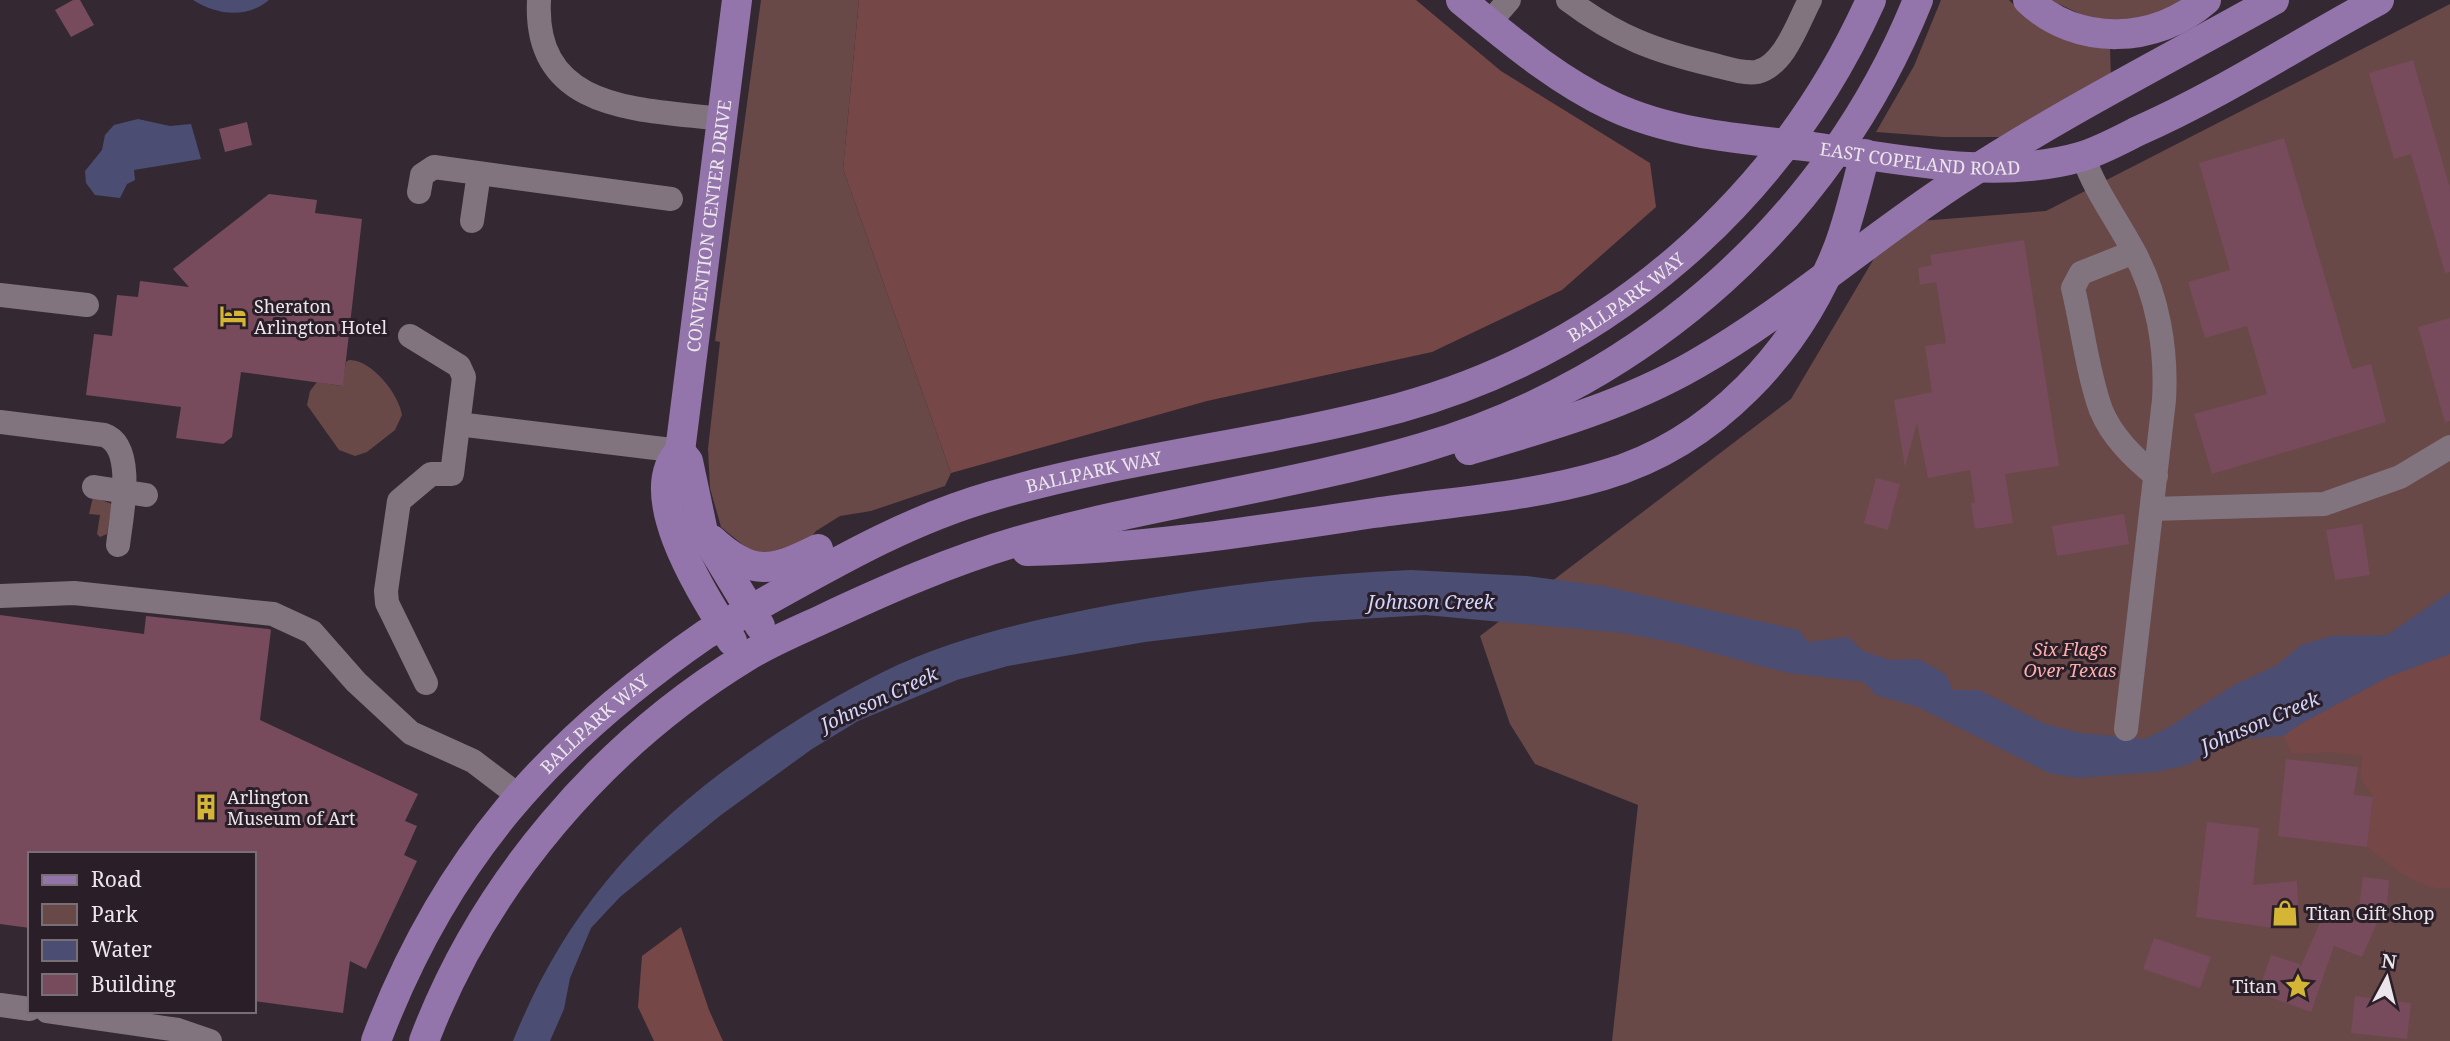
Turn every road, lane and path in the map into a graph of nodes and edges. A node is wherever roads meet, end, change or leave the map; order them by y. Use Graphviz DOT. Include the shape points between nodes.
graph roads {
  1 [pos="539,0"];
  2 [pos="737,0"];
  3 [pos="1461,0"];
  4 [pos="1510,0"];
  5 [pos="1568,0"];
  6 [pos="1810,0"];
  7 [pos="1918,0"];
  8 [pos="2028,0"];
  9 [pos="2206,0"];
  10 [pos="2379,0"];
  11 [pos="2269,3"];
  12 [pos="1865,13"];
  13 [pos="1489,23"];
  14 [pos="722,119"];
  15 [pos="1865,154"];
  16 [pos="2083,156"];
  17 [pos="479,173"];
  18 [pos="419,192"];
  19 [pos="671,199"];
  20 [pos="472,221"];
  21 [pos="2134,252"];
  22 [pos="0,295"];
  23 [pos="86,305"];
  24 [pos="410,336"];
  25 [pos="0,422"];
  26 [pos="458,424"];
  27 [pos="2450,447"];
  28 [pos="680,451"];
  29 [pos="2156,476"];
  30 [pos="94,487"];
  31 [pos="1255,489"];
  32 [pos="135,493"];
  33 [pos="2152,509"];
  34 [pos="703,531"];
  35 [pos="871,542"];
  36 [pos="118,545"];
  37 [pos="984,552"];
  38 [pos="0,596"];
  39 [pos="749,610"];
  40 [pos="722,625"];
  41 [pos="770,643"];
  42 [pos="742,659"];
  43 [pos="426,682"];
  44 [pos="2126,729"];
  45 [pos="519,796"];
  46 [pos="552,824"];
  47 [pos="0,1005"];
  48 [pos="28,1009"];
  49 [pos="61,1013"];
  50 [pos="210,1041"];
  51 [pos="376,1041"];
  52 [pos="424,1041"];
  1 -- 14 [label="lane" via="549,56 580,91 611,104"];
  2 -- 14 [label="main road, CONVENTION CENTER DRIVE"];
  3 -- 13 [label="main road, EAST COPELAND ROAD"];
  4 -- 13 [label="lane"];
  5 -- 6 [label="lane" via="1594,20 1656,51 1757,72 1779,58"];
  7 -- 31 [label="main road" via="1898,46 1838,150 1798,203 1743,262 1646,341 1535,405 1428,446"];
  8 -- 9 [label="main road" via="2061,22 2113,35 2164,25"];
  10 -- 16 [label="main road, EAST COPELAND ROAD" via="2180,113"];
  11 -- 31 [label="main road" via="1962,178 1772,315 1669,379 1554,426 1373,475"];
  12 -- 35 [label="main road, BALLPARK WAY" via="1828,85 1740,202 1653,281 1553,345 1470,384 1352,419 994,495 935,513"];
  13 -- 15 [label="main road, EAST COPELAND ROAD" via="1555,75 1635,116 1684,130"];
  14 -- 28 [label="main road, CONVENTION CENTER DRIVE"];
  15 -- 16 [label="main road, EAST COPELAND ROAD" via="2011,166"];
  15 -- 37 [label="main road" via="1838,248 1802,323 1768,367 1725,408 1652,457 1559,486 1281,527 1077,550"];
  16 -- 21 [label="lane" via="2094,188"];
  17 -- 18 [label="lane" via="434,167 422,175"];
  17 -- 19 [label="lane"];
  17 -- 20 [label="lane"];
  21 -- 29 [label="lane" via="2158,319 2166,361"];
  21 -- 29 [label="lane" via="2081,272 2073,288 2101,409 2127,449"];
  22 -- 23 [label="lane"];
  24 -- 26 [label="lane" via="463,372"];
  25 -- 32 [label="lane" via="111,438 121,451"];
  26 -- 28 [label="lane"];
  26 -- 43 [label="lane" via="452,474 431,474 400,501 386,591 387,603"];
  27 -- 33 [label="lane" via="2400,477 2323,503"];
  28 -- 34 [label="main road, CONVENTION CENTER DRIVE" via="688,461"];
  28 -- 40 [label="main road, CONVENTION CENTER DRIVE" via="666,478 673,527"];
  29 -- 33 [label="lane"];
  30 -- 32 [label="lane"];
  31 -- 37 [label="main road"];
  32 -- 36 [label="lane"];
  33 -- 44 [label="lane"];
  34 -- 35 [label="main road" via="738,559 770,567 782,567 842,537"];
  34 -- 39 [label="main road, CONVENTION CENTER DRIVE"];
  35 -- 39 [label="main road, BALLPARK WAY"];
  37 -- 41 [label="main road" via="907,580"];
  38 -- 45 [label="lane" via="74,593 273,614 312,632 356,682 411,733 474,761"];
  39 -- 40 [label="main road, BALLPARK WAY"];
  39 -- 41 [label="main road, CONVENTION CENTER DRIVE"];
  40 -- 42 [label="main road, CONVENTION CENTER DRIVE"];
  40 -- 45 [label="main road, BALLPARK WAY" via="621,696"];
  41 -- 42 [label="main road"];
  42 -- 46 [label="main road" via="636,739"];
  45 -- 46 [label="main road"];
  45 -- 51 [label="main road, BALLPARK WAY" via="473,851 433,916"];
  46 -- 52 [label="main road" via="475,935"];
  47 -- 48 [label="lane"];
  49 -- 50 [label="lane" via="178,1030"];
}
